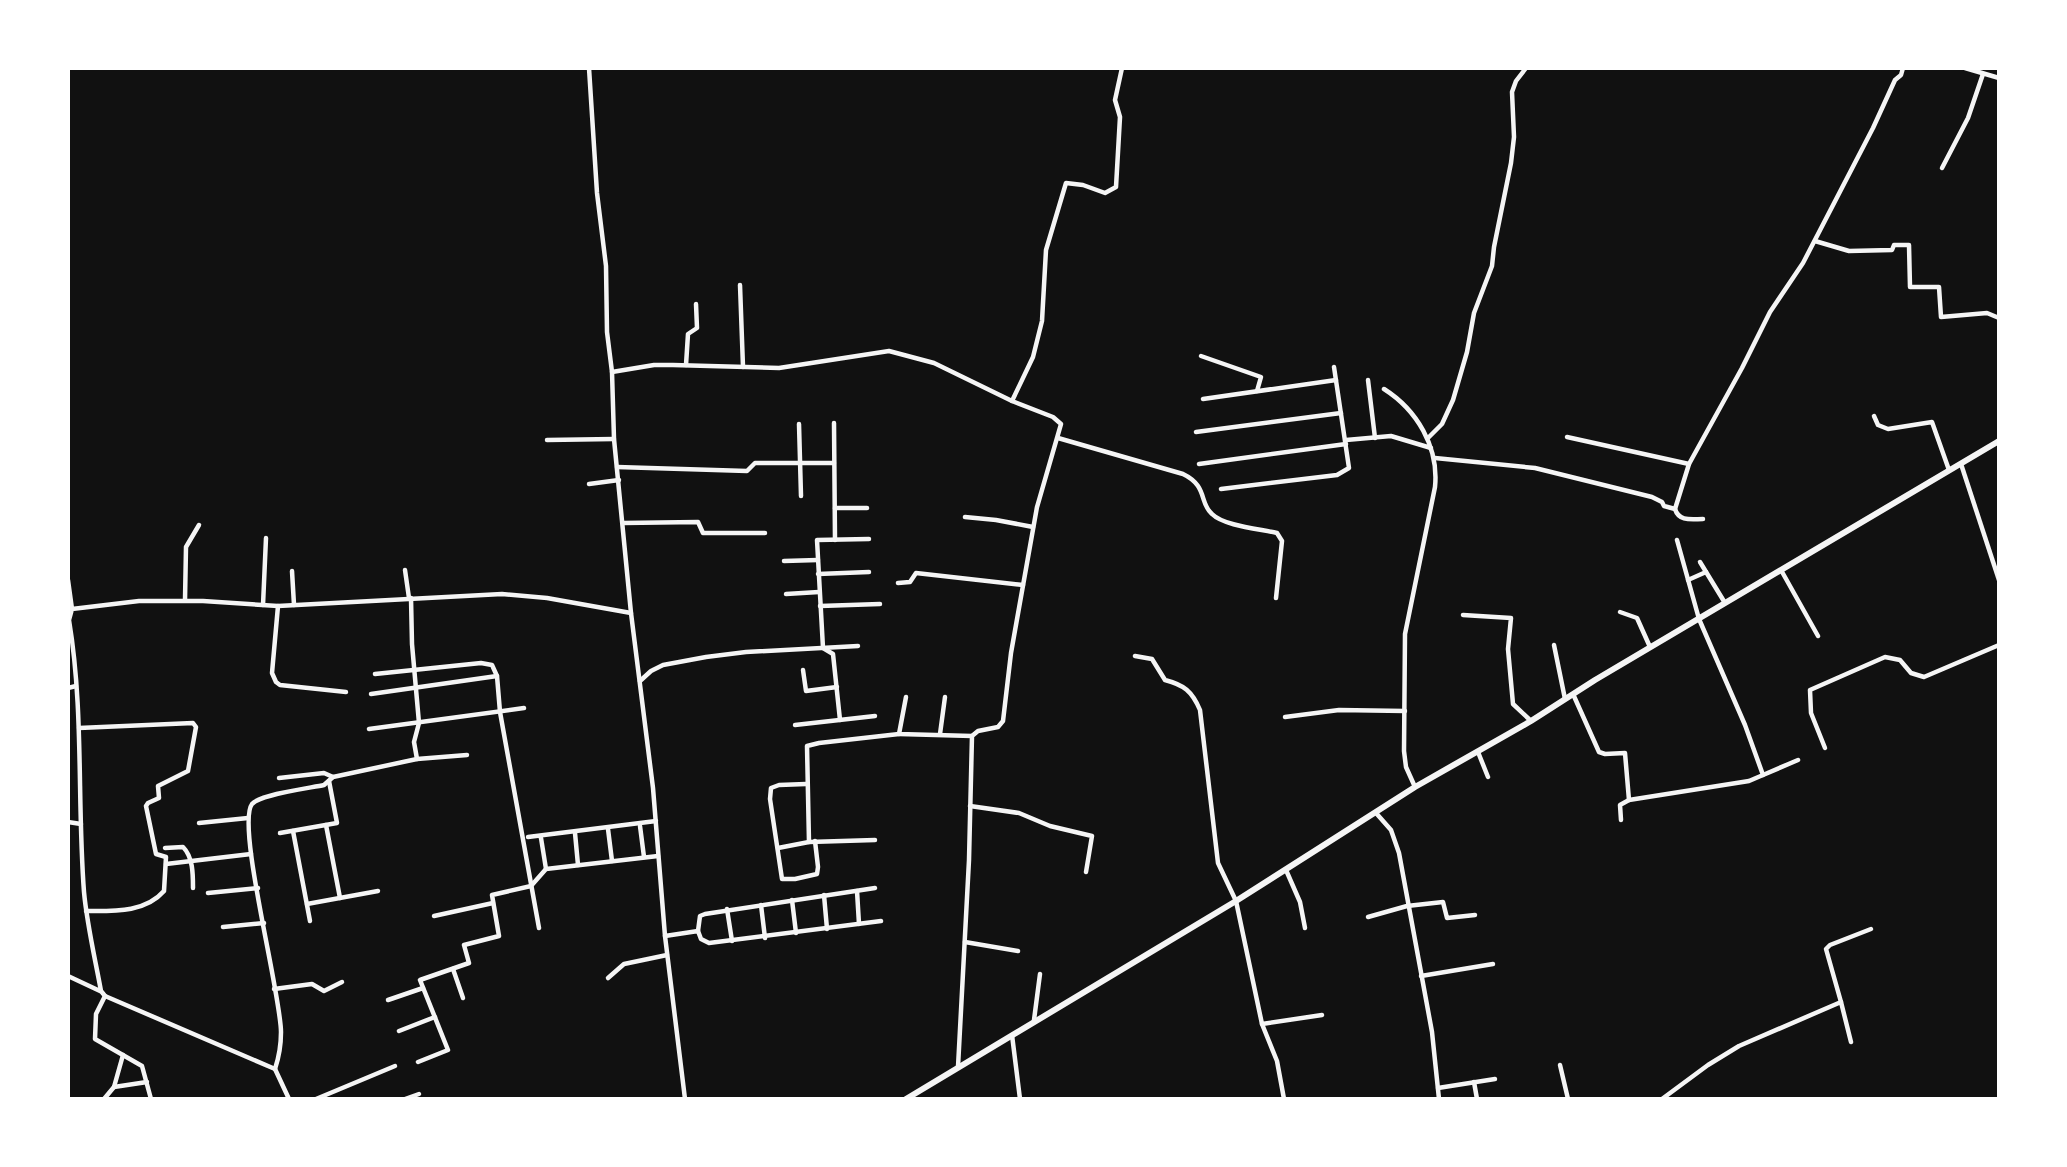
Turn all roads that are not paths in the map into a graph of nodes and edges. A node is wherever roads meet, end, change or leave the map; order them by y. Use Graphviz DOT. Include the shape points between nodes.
graph roads {
  1 [pos="589,68"];
  2 [pos="1122,68"];
  3 [pos="1525,68"];
  4 [pos="1903,68"];
  5 [pos="1965,68"];
  6 [pos="1983,74"];
  7 [pos="1999,78"];
  8 [pos="1942,168"];
  9 [pos="1815,241"];
  10 [pos="740,285"];
  11 [pos="696,304"];
  12 [pos="1999,318"];
  13 [pos="1201,356"];
  14 [pos="686,365"];
  15 [pos="743,367"];
  16 [pos="1334,367"];
  17 [pos="612,372"];
  18 [pos="1336,380"];
  19 [pos="1368,380"];
  20 [pos="1384,389"];
  21 [pos="1257,391"];
  22 [pos="1203,399"];
  23 [pos="1012,401"];
  24 [pos="1341,413"];
  25 [pos="1874,416"];
  26 [pos="834,423"];
  27 [pos="799,424"];
  28 [pos="1196,432"];
  29 [pos="1567,437"];
  30 [pos="1058,438"];
  31 [pos="1375,438"];
  32 [pos="1428,438"];
  33 [pos="614,439"];
  34 [pos="547,440"];
  35 [pos="1999,441"];
  36 [pos="1346,442"];
  37 [pos="1431,448"];
  38 [pos="1435,458"];
  39 [pos="800,463"];
  40 [pos="834,463"];
  41 [pos="1961,463"];
  42 [pos="1199,464"];
  43 [pos="1689,464"];
  44 [pos="617,467"];
  45 [pos="1949,470"];
  46 [pos="619,480"];
  47 [pos="589,484"];
  48 [pos="1221,489"];
  49 [pos="801,496"];
  50 [pos="835,508"];
  51 [pos="867,508"];
  52 [pos="1675,509"];
  53 [pos="965,517"];
  54 [pos="1703,519"];
  55 [pos="623,523"];
  56 [pos="199,525"];
  57 [pos="1034,527"];
  58 [pos="765,533"];
  59 [pos="266,538"];
  60 [pos="869,539"];
  61 [pos="835,540"];
  62 [pos="1677,540"];
  63 [pos="818,560"];
  64 [pos="784,561"];
  65 [pos="1700,562"];
  66 [pos="1781,569"];
  67 [pos="405,570"];
  68 [pos="292,572"];
  69 [pos="869,572"];
  70 [pos="1706,572"];
  71 [pos="818,573"];
  72 [pos="68,580"];
  73 [pos="1688,580"];
  74 [pos="1999,580"];
  75 [pos="898,583"];
  76 [pos="1023,585"];
  77 [pos="819,592"];
  78 [pos="786,594"];
  79 [pos="410,598"];
  80 [pos="1276,598"];
  81 [pos="185,600"];
  82 [pos="1725,603"];
  83 [pos="880,604"];
  84 [pos="263,605"];
  85 [pos="294,605"];
  86 [pos="278,606"];
  87 [pos="820,606"];
  88 [pos="72,609"];
  89 [pos="1620,612"];
  90 [pos="631,613"];
  91 [pos="1463,614"];
  92 [pos="1699,619"];
  93 [pos="70,631"];
  94 [pos="1818,636"];
  95 [pos="1554,645"];
  96 [pos="1999,645"];
  97 [pos="858,646"];
  98 [pos="1650,647"];
  99 [pos="822,648"];
  100 [pos="1135,656"];
  101 [pos="803,670"];
  102 [pos="414,671"];
  103 [pos="375,674"];
  104 [pos="497,676"];
  105 [pos="639,682"];
  106 [pos="76,686"];
  107 [pos="415,687"];
  108 [pos="837,687"];
  109 [pos="68,688"];
  110 [pos="346,692"];
  111 [pos="371,694"];
  112 [pos="1573,694"];
  113 [pos="906,697"];
  114 [pos="944,697"];
  115 [pos="1565,699"];
  116 [pos="524,708"];
  117 [pos="1405,711"];
  118 [pos="500,712"];
  119 [pos="875,716"];
  120 [pos="1284,717"];
  121 [pos="840,720"];
  122 [pos="1531,721"];
  123 [pos="419,723"];
  124 [pos="795,725"];
  125 [pos="79,728"];
  126 [pos="369,729"];
  127 [pos="899,734"];
  128 [pos="940,734"];
  129 [pos="972,736"];
  130 [pos="1825,748"];
  131 [pos="1478,752"];
  132 [pos="467,755"];
  133 [pos="417,759"];
  134 [pos="1798,760"];
  135 [pos="1763,775"];
  136 [pos="1488,777"];
  137 [pos="279,778"];
  138 [pos="331,779"];
  139 [pos="806,784"];
  140 [pos="1415,787"];
  141 [pos="1629,800"];
  142 [pos="970,806"];
  143 [pos="1376,813"];
  144 [pos="248,818"];
  145 [pos="1621,820"];
  146 [pos="656,821"];
  147 [pos="68,822"];
  148 [pos="199,822"];
  149 [pos="81,824"];
  150 [pos="326,825"];
  151 [pos="640,826"];
  152 [pos="608,829"];
  153 [pos="293,831"];
  154 [pos="279,833"];
  155 [pos="575,833"];
  156 [pos="528,836"];
  157 [pos="541,838"];
  158 [pos="875,840"];
  159 [pos="812,841"];
  160 [pos="165,848"];
  161 [pos="778,848"];
  162 [pos="251,853"];
  163 [pos="658,856"];
  164 [pos="644,857"];
  165 [pos="190,861"];
  166 [pos="612,861"];
  167 [pos="166,864"];
  168 [pos="579,865"];
  169 [pos="546,869"];
  170 [pos="1286,870"];
  171 [pos="1086,872"];
  172 [pos="531,886"];
  173 [pos="193,888"];
  174 [pos="258,888"];
  175 [pos="875,888"];
  176 [pos="377,891"];
  177 [pos="857,891"];
  178 [pos="208,893"];
  179 [pos="824,895"];
  180 [pos="340,898"];
  181 [pos="792,900"];
  182 [pos="1236,901"];
  183 [pos="494,903"];
  184 [pos="307,904"];
  185 [pos="761,905"];
  186 [pos="1407,906"];
  187 [pos="727,909"];
  188 [pos="86,911"];
  189 [pos="1475,915"];
  190 [pos="434,916"];
  191 [pos="1368,917"];
  192 [pos="310,921"];
  193 [pos="881,921"];
  194 [pos="264,923"];
  195 [pos="859,924"];
  196 [pos="223,928"];
  197 [pos="540,928"];
  198 [pos="1306,928"];
  199 [pos="827,929"];
  200 [pos="1871,929"];
  201 [pos="698,931"];
  202 [pos="796,933"];
  203 [pos="665,936"];
  204 [pos="765,938"];
  205 [pos="732,941"];
  206 [pos="965,942"];
  207 [pos="1017,951"];
  208 [pos="667,955"];
  209 [pos="1493,964"];
  210 [pos="453,969"];
  211 [pos="1040,974"];
  212 [pos="68,976"];
  213 [pos="1421,976"];
  214 [pos="608,978"];
  215 [pos="342,982"];
  216 [pos="423,988"];
  217 [pos="274,989"];
  218 [pos="103,994"];
  219 [pos="463,998"];
  220 [pos="388,1000"];
  221 [pos="1841,1002"];
  222 [pos="1322,1015"];
  223 [pos="435,1017"];
  224 [pos="1034,1020"];
  225 [pos="1262,1024"];
  226 [pos="400,1031"];
  227 [pos="1012,1034"];
  228 [pos="1851,1042"];
  229 [pos="123,1055"];
  230 [pos="418,1062"];
  231 [pos="1560,1065"];
  232 [pos="395,1066"];
  233 [pos="958,1067"];
  234 [pos="275,1069"];
  235 [pos="1495,1079"];
  236 [pos="147,1082"];
  237 [pos="1474,1082"];
  238 [pos="114,1087"];
  239 [pos="1438,1088"];
  240 [pos="419,1094"];
  241 [pos="104,1099"];
  242 [pos="151,1099"];
  243 [pos="289,1099"];
  244 [pos="316,1099"];
  245 [pos="405,1099"];
  246 [pos="685,1099"];
  247 [pos="906,1099"];
  248 [pos="1020,1099"];
  249 [pos="1284,1099"];
  250 [pos="1439,1099"];
  251 [pos="1477,1099"];
  252 [pos="1568,1099"];
  253 [pos="1662,1099"];
  1 -- 17 [label="street"];
  2 -- 23 [label="street" via="1115,100 1120,117 1116,187 1105,193 1066,183 1046,250 1042,321 1033,357"];
  3 -- 32 [label="street" via="1512,92 1514,137 1492,266 1474,313 1453,400"];
  4 -- 9 [label="street"];
  5 -- 6 [label="street"];
  6 -- 7 [label="street"];
  6 -- 8 [label="street" via="1968,118"];
  9 -- 12 [label="street" via="1849,251 1909,245 1910,287 1939,288 1942,318 1987,313"];
  9 -- 43 [label="street" via="1770,312"];
  10 -- 15 [label="street"];
  11 -- 14 [label="street" via="697,326 688,334"];
  13 -- 21 [label="street" via="1261,377"];
  14 -- 15 [label="street"];
  14 -- 17 [label="street"];
  15 -- 23 [label="street" via="779,368 889,351 933,363"];
  16 -- 18 [label="street"];
  17 -- 33 [label="street"];
  18 -- 21 [label="street"];
  18 -- 24 [label="street"];
  19 -- 31 [label="street"];
  20 -- 32 [label="street" via="1409,410"];
  21 -- 22 [label="street"];
  23 -- 30 [label="street" via="1057,419 1061,424"];
  24 -- 28 [label="street"];
  24 -- 36 [label="street"];
  25 -- 45 [label="street" via="1878,425 1888,429 1932,422"];
  26 -- 40 [label="street"];
  27 -- 39 [label="street"];
  29 -- 43 [label="street"];
  30 -- 57 [label="street"];
  30 -- 80 [label="street" via="1184,474 1196,482 1216,517 1277,533 1282,541"];
  31 -- 36 [label="street"];
  31 -- 37 [label="street" via="1391,436"];
  32 -- 37 [label="street"];
  33 -- 34 [label="street"];
  33 -- 44 [label="street"];
  35 -- 41 [label="main road"];
  36 -- 42 [label="street"];
  36 -- 48 [label="street" via="1349,468 1337,475"];
  37 -- 38 [label="street"];
  38 -- 52 [label="street" via="1535,468 1652,496"];
  38 -- 117 [label="street" via="1435,487 1405,634"];
  39 -- 40 [label="street"];
  39 -- 44 [label="street" via="755,463 747,471"];
  39 -- 49 [label="street"];
  40 -- 50 [label="street"];
  41 -- 45 [label="main road"];
  41 -- 74 [label="street"];
  43 -- 52 [label="street"];
  44 -- 46 [label="street"];
  45 -- 66 [label="main road"];
  46 -- 47 [label="street"];
  46 -- 55 [label="street"];
  50 -- 51 [label="street"];
  50 -- 61 [label="street"];
  52 -- 54 [label="street" via="1682,518"];
  53 -- 57 [label="street"];
  55 -- 58 [label="street" via="698,522 703,533"];
  55 -- 90 [label="street"];
  56 -- 81 [label="street" via="186,547"];
  57 -- 76 [label="street"];
  59 -- 84 [label="street"];
  60 -- 61 [label="street"];
  61 -- 63 [label="street" via="817,540"];
  62 -- 73 [label="street"];
  63 -- 64 [label="street"];
  63 -- 71 [label="street"];
  65 -- 70 [label="street"];
  66 -- 82 [label="main road"];
  66 -- 94 [label="street"];
  67 -- 79 [label="street"];
  68 -- 85 [label="street"];
  69 -- 71 [label="street"];
  70 -- 73 [label="street"];
  70 -- 82 [label="street"];
  71 -- 77 [label="street"];
  72 -- 88 [label="street"];
  73 -- 92 [label="street"];
  75 -- 76 [label="street" via="910,582 916,573"];
  76 -- 129 [label="street" via="1001,724"];
  77 -- 78 [label="street"];
  77 -- 87 [label="street"];
  79 -- 85 [label="street"];
  79 -- 90 [label="street" via="525,595"];
  79 -- 102 [label="street"];
  81 -- 84 [label="street"];
  81 -- 88 [label="street"];
  82 -- 92 [label="main road"];
  83 -- 87 [label="street"];
  84 -- 86 [label="street"];
  85 -- 86 [label="street"];
  86 -- 110 [label="street" via="272,673 276,682"];
  87 -- 99 [label="street"];
  88 -- 93 [label="street"];
  89 -- 98 [label="street" via="1637,618"];
  90 -- 105 [label="street"];
  91 -- 122 [label="street" via="1511,618 1508,649 1513,704"];
  92 -- 98 [label="main road"];
  92 -- 135 [label="street"];
  93 -- 106 [label="street"];
  95 -- 115 [label="street"];
  96 -- 130 [label="street" via="1924,677 1910,673 1900,660 1885,657 1810,690 1811,713"];
  97 -- 99 [label="street"];
  98 -- 112 [label="main road"];
  99 -- 105 [label="street" via="706,657 663,665"];
  99 -- 108 [label="street" via="833,654"];
  100 -- 182 [label="street" via="1152,659 1165,680 1193,694 1200,710 1217,858"];
  101 -- 108 [label="street" via="806,691"];
  102 -- 103 [label="street"];
  102 -- 104 [label="street" via="488,663"];
  102 -- 107 [label="street"];
  104 -- 107 [label="street"];
  104 -- 118 [label="street"];
  105 -- 146 [label="street"];
  106 -- 109 [label="street"];
  106 -- 125 [label="street"];
  107 -- 111 [label="street"];
  107 -- 123 [label="street"];
  108 -- 121 [label="street"];
  112 -- 115 [label="main road"];
  112 -- 141 [label="street" via="1599,752 1625,753"];
  113 -- 127 [label="street"];
  114 -- 128 [label="street"];
  115 -- 122 [label="main road"];
  116 -- 118 [label="street"];
  117 -- 120 [label="street" via="1339,710"];
  117 -- 140 [label="street" via="1405,759"];
  118 -- 123 [label="street"];
  118 -- 172 [label="street"];
  119 -- 121 [label="street"];
  121 -- 124 [label="street"];
  122 -- 131 [label="main road"];
  123 -- 126 [label="street"];
  123 -- 133 [label="street" via="414,742"];
  125 -- 149 [label="street"];
  125 -- 167 [label="street" via="195,724 188,771 158,786 159,798 146,806 156,853 165,856"];
  127 -- 128 [label="street"];
  127 -- 139 [label="street" via="810,744 805,749"];
  128 -- 129 [label="street"];
  129 -- 142 [label="street"];
  131 -- 136 [label="street"];
  131 -- 140 [label="main road"];
  132 -- 133 [label="street"];
  133 -- 138 [label="street"];
  134 -- 135 [label="street"];
  135 -- 141 [label="street"];
  137 -- 138 [label="street" via="324,773"];
  138 -- 144 [label="street" via="324,785 258,799"];
  138 -- 150 [label="street" via="337,823"];
  139 -- 159 [label="street"];
  139 -- 161 [label="street" via="771,788"];
  140 -- 143 [label="main road"];
  141 -- 145 [label="street" via="1620,805"];
  142 -- 171 [label="street" via="1018,813 1092,836"];
  142 -- 206 [label="street"];
  143 -- 170 [label="main road"];
  143 -- 186 [label="street" via="1395,837"];
  144 -- 148 [label="street"];
  144 -- 162 [label="street"];
  146 -- 156 [label="street"];
  146 -- 163 [label="street"];
  147 -- 149 [label="street"];
  149 -- 188 [label="street"];
  150 -- 153 [label="street"];
  150 -- 180 [label="street"];
  151 -- 164 [label="street"];
  152 -- 166 [label="street"];
  153 -- 154 [label="street"];
  153 -- 184 [label="street"];
  155 -- 168 [label="street"];
  157 -- 169 [label="street"];
  158 -- 159 [label="street"];
  159 -- 161 [label="street"];
  159 -- 161 [label="street" via="816,876 782,879"];
  160 -- 165 [label="street" via="183,847"];
  162 -- 165 [label="street"];
  162 -- 174 [label="street"];
  163 -- 164 [label="street"];
  163 -- 203 [label="street"];
  164 -- 166 [label="street"];
  165 -- 167 [label="street"];
  165 -- 173 [label="street"];
  166 -- 168 [label="street"];
  167 -- 188 [label="street" via="164,891 157,899 132,909"];
  168 -- 169 [label="street"];
  169 -- 172 [label="street"];
  170 -- 182 [label="main road"];
  170 -- 198 [label="street"];
  172 -- 183 [label="street" via="492,895"];
  172 -- 197 [label="street"];
  174 -- 178 [label="street"];
  174 -- 194 [label="street"];
  175 -- 177 [label="street"];
  176 -- 180 [label="street"];
  177 -- 179 [label="street"];
  177 -- 195 [label="street"];
  179 -- 181 [label="street"];
  179 -- 199 [label="street"];
  180 -- 184 [label="street"];
  181 -- 185 [label="street"];
  181 -- 202 [label="street"];
  182 -- 224 [label="main road"];
  182 -- 225 [label="street"];
  183 -- 190 [label="street"];
  183 -- 210 [label="street" via="499,936 464,945 469,963"];
  184 -- 192 [label="street"];
  185 -- 187 [label="street"];
  185 -- 204 [label="street"];
  186 -- 189 [label="street" via="1443,902 1447,918"];
  186 -- 191 [label="street"];
  186 -- 213 [label="street"];
  187 -- 201 [label="street" via="699,916"];
  187 -- 205 [label="street"];
  188 -- 218 [label="street"];
  193 -- 195 [label="street"];
  194 -- 196 [label="street"];
  194 -- 217 [label="street"];
  195 -- 199 [label="street"];
  199 -- 202 [label="street"];
  200 -- 221 [label="street" via="1826,949"];
  201 -- 203 [label="street"];
  201 -- 205 [label="street" via="705,943"];
  202 -- 204 [label="street"];
  203 -- 208 [label="street"];
  204 -- 205 [label="street"];
  206 -- 207 [label="street"];
  206 -- 233 [label="street"];
  208 -- 214 [label="street" via="624,964"];
  208 -- 246 [label="street"];
  209 -- 213 [label="street"];
  210 -- 216 [label="street" via="420,980"];
  210 -- 219 [label="street"];
  211 -- 224 [label="street"];
  212 -- 218 [label="street"];
  213 -- 239 [label="street"];
  215 -- 217 [label="street" via="324,991 308,984"];
  216 -- 220 [label="street"];
  216 -- 223 [label="street"];
  217 -- 234 [label="street" via="281,1037"];
  218 -- 229 [label="street" via="94,1035"];
  218 -- 234 [label="street"];
  221 -- 228 [label="street"];
  221 -- 253 [label="street" via="1739,1046"];
  222 -- 225 [label="street"];
  223 -- 226 [label="street"];
  223 -- 230 [label="street" via="448,1050"];
  224 -- 227 [label="main road"];
  225 -- 249 [label="street" via="1277,1061"];
  227 -- 233 [label="main road"];
  227 -- 248 [label="street"];
  229 -- 236 [label="street" via="142,1066"];
  229 -- 238 [label="street"];
  231 -- 252 [label="street"];
  232 -- 244 [label="street"];
  233 -- 247 [label="main road"];
  234 -- 243 [label="street"];
  235 -- 237 [label="street"];
  236 -- 238 [label="street"];
  236 -- 242 [label="street"];
  237 -- 239 [label="street"];
  237 -- 251 [label="street"];
  238 -- 241 [label="street"];
  239 -- 250 [label="street"];
  240 -- 245 [label="street"];
}
